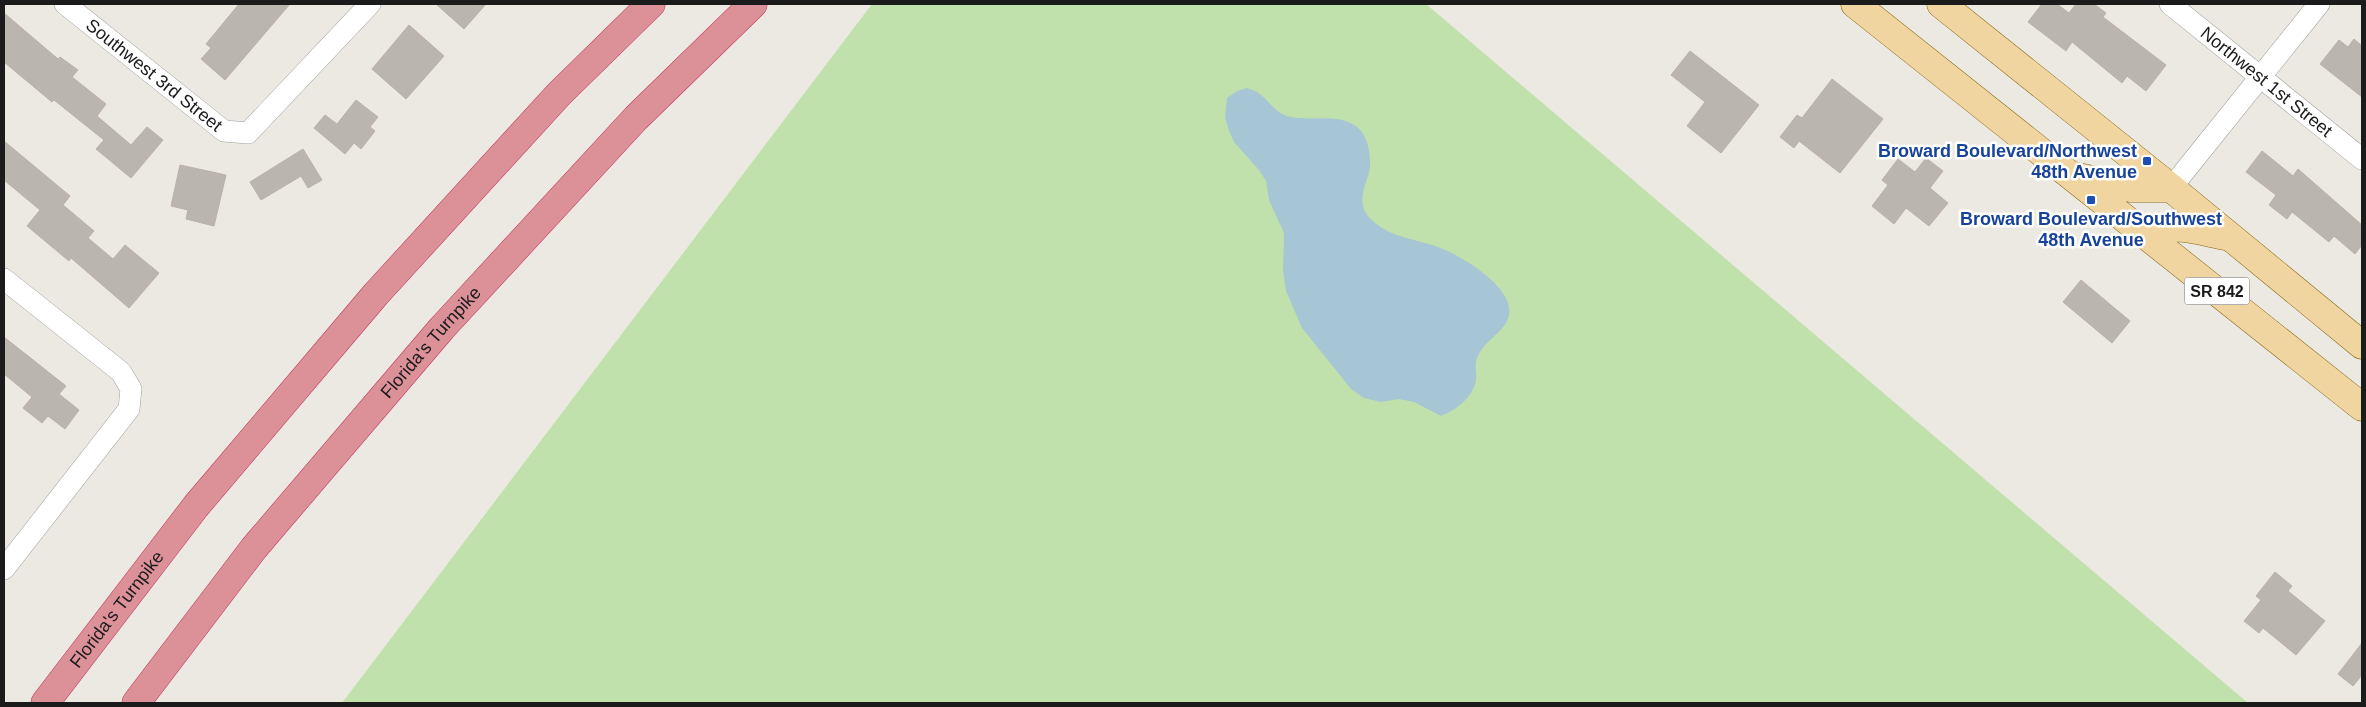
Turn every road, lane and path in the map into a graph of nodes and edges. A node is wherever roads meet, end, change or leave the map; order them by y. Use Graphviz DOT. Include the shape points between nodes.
graph roads {
  1 [pos="65,4"];
  2 [pos="370,4"];
  3 [pos="651,4"];
  4 [pos="753,4"];
  5 [pos="1855,4"];
  6 [pos="1941,4"];
  7 [pos="2170,4"];
  8 [pos="2319,4"];
  9 [pos="2260,77"];
  10 [pos="2362,159"];
  11 [pos="2072,176"];
  12 [pos="2171,188"];
  13 [pos="2140,230"];
  14 [pos="2228,237"];
  15 [pos="4,278"];
  16 [pos="2362,345"];
  17 [pos="2362,407"];
  18 [pos="4,569"];
  19 [pos="45,703"];
  20 [pos="136,703"];
  1 -- 2 [label="street, Southwest 3rd Street" via="224,131 248,133"];
  3 -- 19 [label="highway, Florida's Turnpike" via="559,94 376,294 196,506"];
  4 -- 20 [label="highway, Florida's Turnpike" via="636,118 442,328 254,548"];
  5 -- 11 [label="main road, SR 842"];
  6 -- 12 [label="main road, SR 842"];
  7 -- 9 [label="street, Northwest 1st Street"];
  8 -- 9 [label="street"];
  9 -- 10 [label="street, Northwest 1st Street"];
  9 -- 12 [label="street"];
  11 -- 12 [label="main road" via="2131,188"];
  11 -- 13 [label="main road, SR 842"];
  12 -- 14 [label="main road, SR 842"];
  13 -- 14 [label="main road" via="2188,227"];
  13 -- 17 [label="main road, SR 842"];
  14 -- 16 [label="main road, SR 842"];
  15 -- 18 [label="street" via="120,372 131,389 129,409"];
}
